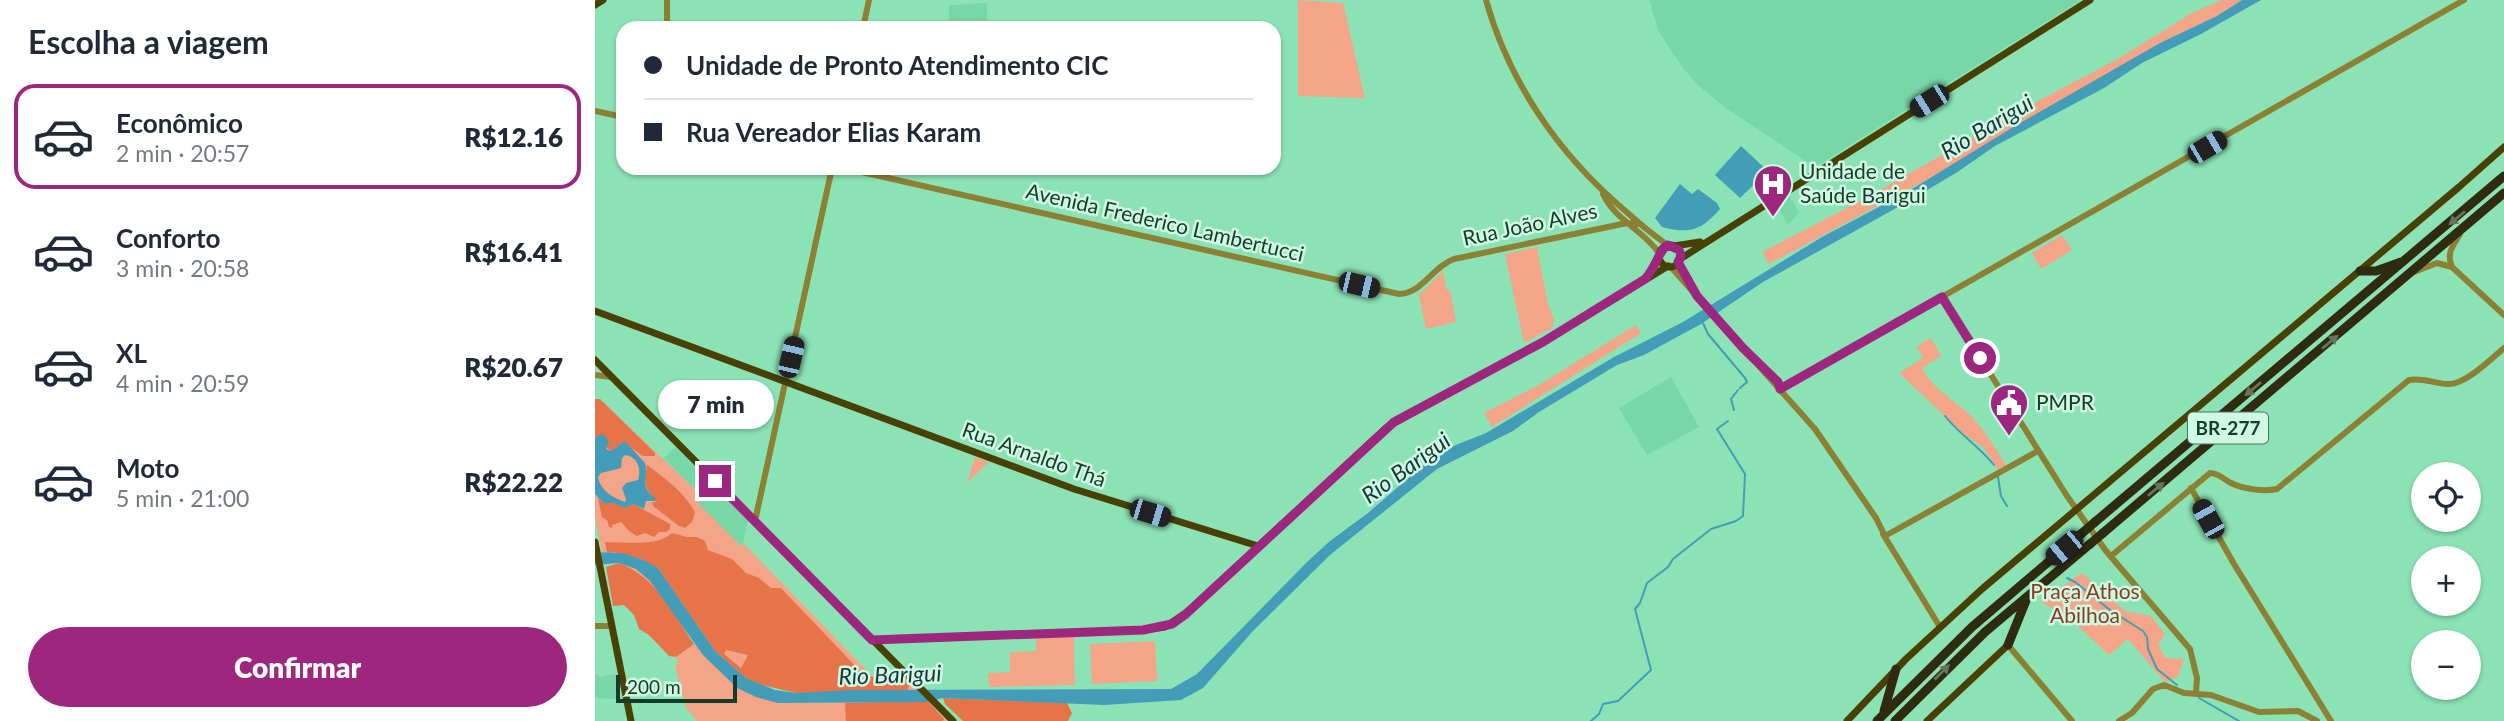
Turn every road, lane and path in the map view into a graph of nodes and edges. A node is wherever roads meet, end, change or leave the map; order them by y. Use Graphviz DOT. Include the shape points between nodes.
graph roads {
  1 [pos="603,0"];
  2 [pos="667,0"];
  3 [pos="869,0"];
  4 [pos="1486,0"];
  5 [pos="2090,0"];
  6 [pos="2464,0"];
  7 [pos="595,5"];
  8 [pos="667,21"];
  9 [pos="864,21"];
  10 [pos="595,111"];
  11 [pos="616,116"];
  12 [pos="2504,147"];
  13 [pos="830,175"];
  14 [pos="875,175"];
  15 [pos="2504,176"];
  16 [pos="1600,189"];
  17 [pos="2504,193"];
  18 [pos="1627,223"];
  19 [pos="1640,224"];
  20 [pos="2463,230"];
  21 [pos="1710,238"];
  22 [pos="1671,245"];
  23 [pos="1659,255"];
  24 [pos="2409,259"];
  25 [pos="1679,261"];
  26 [pos="1669,266"];
  27 [pos="2452,267"];
  28 [pos="2360,271"];
  29 [pos="1431,274"];
  30 [pos="2409,274"];
  31 [pos="1645,279"];
  32 [pos="1697,296"];
  33 [pos="1942,297"];
  34 [pos="595,311"];
  35 [pos="2504,316"];
  36 [pos="2504,348"];
  37 [pos="597,361"];
  38 [pos="595,373"];
  39 [pos="612,377"];
  40 [pos="785,382"];
  41 [pos="1780,389"];
  42 [pos="2038,451"];
  43 [pos="2191,488"];
  44 [pos="2076,509"];
  45 [pos="755,521"];
  46 [pos="1885,536"];
  47 [pos="595,542"];
  48 [pos="1258,546"];
  49 [pos="2111,556"];
  50 [pos="2030,594"];
  51 [pos="595,626"];
  52 [pos="611,626"];
  53 [pos="1940,626"];
  54 [pos="892,639"];
  55 [pos="872,640"];
  56 [pos="2008,645"];
  57 [pos="886,654"];
  58 [pos="1896,669"];
  59 [pos="2196,693"];
  60 [pos="1884,713"];
  61 [pos="1930,720"];
  62 [pos="631,721"];
  63 [pos="953,721"];
  64 [pos="1847,721"];
  65 [pos="1877,721"];
  66 [pos="1895,721"];
  67 [pos="2071,721"];
  68 [pos="2119,721"];
  69 [pos="2317,721"];
  70 [pos="2331,721"];
  1 -- 7 [label="main road"];
  2 -- 8 [label="street"];
  3 -- 9 [label="street"];
  4 -- 16 [label="street" via="1502,46 1537,113"];
  5 -- 21 [label="main road"];
  6 -- 33 [label="street"];
  10 -- 11 [label="street"];
  12 -- 28 [label="main road"];
  13 -- 40 [label="street"];
  14 -- 29 [label="street, Avenida Frederico Lambertucci" via="1390,292 1410,292"];
  15 -- 24 [label="highway, BR-277, one-way"];
  16 -- 18 [label="street" via="1610,208"];
  16 -- 19 [label="street"];
  17 -- 20 [label="highway, BR-277"];
  18 -- 19 [label="street, Rua João Alves"];
  18 -- 23 [label="street"];
  18 -- 29 [label="street, Rua João Alves" via="1454,259"];
  19 -- 22 [label="street"];
  20 -- 27 [label="street" via="2449,252"];
  20 -- 30 [label="highway, BR-277"];
  21 -- 22 [label="main road"];
  21 -- 25 [label="main road"];
  22 -- 23 [label="main road"];
  22 -- 25 [label="main road" via="1679,250"];
  23 -- 26 [label="main road"];
  23 -- 31 [label="main road"];
  24 -- 28 [label="highway" via="2376,271"];
  24 -- 60 [label="highway, BR-277, one-way, bridge" via="1972,627"];
  25 -- 26 [label="main road"];
  25 -- 32 [label="street"];
  26 -- 31 [label="main road"];
  26 -- 32 [label="street"];
  27 -- 30 [label="street" via="2437,263"];
  27 -- 35 [label="street"];
  28 -- 44 [label="main road"];
  50 -- 30 [label="highway, BR-277, one-way, bridge"];
  31 -- 48 [label="main road" via="1543,342 1394,422"];
  32 -- 41 [label="street"];
  33 -- 41 [label="street"];
  33 -- 42 [label="street"];
  34 -- 40 [label="main road, Rua Arnaldo Thá"];
  36 -- 43 [label="street" via="2459,383 2407,382 2277,489 2238,486 2210,473"];
  37 -- 38 [label="street"];
  37 -- 39 [label="main road"];
  38 -- 39 [label="street"];
  39 -- 45 [label="main road"];
  40 -- 45 [label="street"];
  40 -- 48 [label="main road, Rua Arnaldo Thá" via="1091,495"];
  41 -- 46 [label="street" via="1823,438"];
  42 -- 44 [label="street"];
  42 -- 46 [label="street"];
  43 -- 49 [label="street"];
  43 -- 70 [label="street"];
  44 -- 49 [label="street"];
  44 -- 53 [label="main road"];
  45 -- 55 [label="main road"];
  46 -- 53 [label="street"];
  47 -- 52 [label="main road"];
  48 -- 54 [label="main road" via="1182,617 1157,628"];
  49 -- 59 [label="street" via="2190,649"];
  50 -- 56 [label="highway"];
  66 -- 50 [label="highway, BR-277, one-way"];
  51 -- 52 [label="street"];
  52 -- 62 [label="main road"];
  53 -- 58 [label="main road"];
  54 -- 55 [label="main road"];
  54 -- 57 [label="main road" via="886,644"];
  55 -- 57 [label="main road"];
  56 -- 61 [label="main road"];
  56 -- 67 [label="street"];
  57 -- 63 [label="main road"];
  58 -- 60 [label="highway"];
  58 -- 64 [label="main road"];
  59 -- 68 [label="street" via="2157,686"];
  59 -- 69 [label="street" via="2256,712 2298,711"];
  60 -- 65 [label="highway, BR-277"];
}
